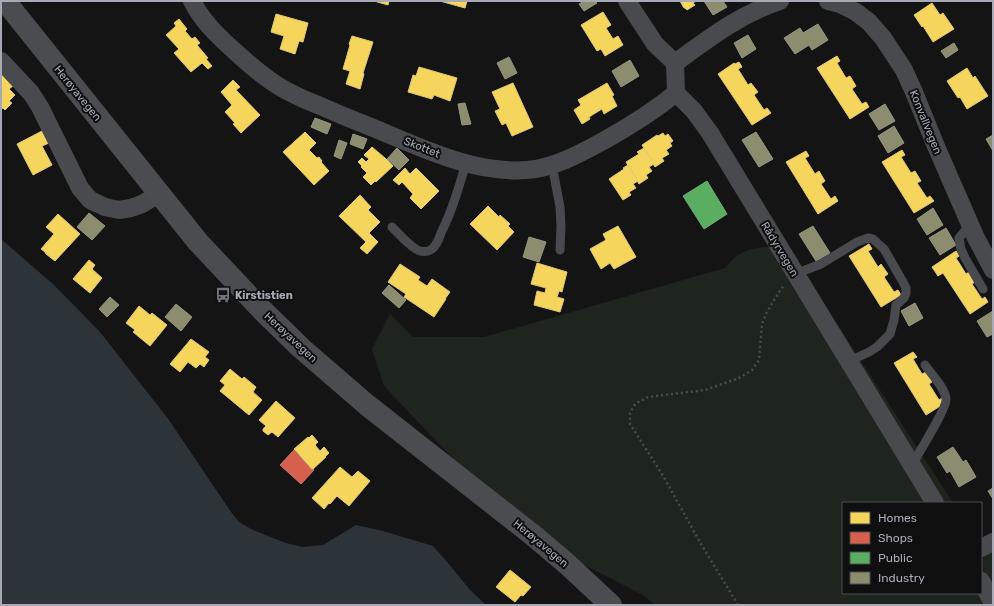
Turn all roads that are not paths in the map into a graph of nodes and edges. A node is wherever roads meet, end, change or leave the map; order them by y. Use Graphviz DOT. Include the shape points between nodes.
graph roads {
  1 [pos="5,1"];
  2 [pos="192,1"];
  3 [pos="627,1"];
  4 [pos="780,1"];
  5 [pos="828,1"];
  6 [pos="1,62"];
  7 [pos="675,63"];
  8 [pos="676,94"];
  9 [pos="466,163"];
  10 [pos="552,165"];
  11 [pos="159,194"];
  12 [pos="970,225"];
  13 [pos="392,226"];
  14 [pos="560,250"];
  15 [pos="993,270"];
  16 [pos="796,274"];
  17 [pos="983,289"];
  18 [pos="850,363"];
  19 [pos="925,365"];
  20 [pos="912,465"];
  21 [pos="934,502"];
  22 [pos="993,542"];
  23 [pos="982,548"];
  24 [pos="982,583"];
  25 [pos="993,603"];
  26 [pos="612,605"];
  1 -- 11 [label="highway, Herøyavegen"];
  2 -- 9 [label="street, Skottet" via="197,11 226,44 280,87 342,116"];
  3 -- 7 [label="street" via="655,44"];
  4 -- 7 [label="street" via="746,15"];
  5 -- 12 [label="street, Konvallvegen" via="856,12 869,22 904,70"];
  6 -- 11 [label="street" via="31,93 80,188 90,200 104,207 119,210 142,204"];
  7 -- 8 [label="street"];
  8 -- 10 [label="street, Skottet" via="610,137"];
  8 -- 16 [label="street, Rådyrvegen" via="694,111 710,133"];
  9 -- 10 [label="street, Skottet" via="507,170 528,170"];
  9 -- 13 [label="lane" via="444,229 431,250 415,249"];
  10 -- 14 [label="lane" via="560,207"];
  11 -- 26 [label="highway, Herøyavegen" via="198,242 301,348 367,405 534,536"];
  12 -- 15 [label="street, Konvallvegen"];
  12 -- 17 [label="lane" via="959,238 961,249"];
  16 -- 18 [label="street, Rådyrvegen"];
  16 -- 18 [label="lane" via="821,264 868,238 873,239 884,249 906,288 906,293 896,305 890,334 877,347"];
  18 -- 20 [label="street, Rådyrvegen"];
  19 -- 20 [label="lane" via="944,390 947,401"];
  20 -- 21 [label="street, Rådyrvegen"];
  22 -- 23 [label="street"];
  24 -- 25 [label="street"];
}
